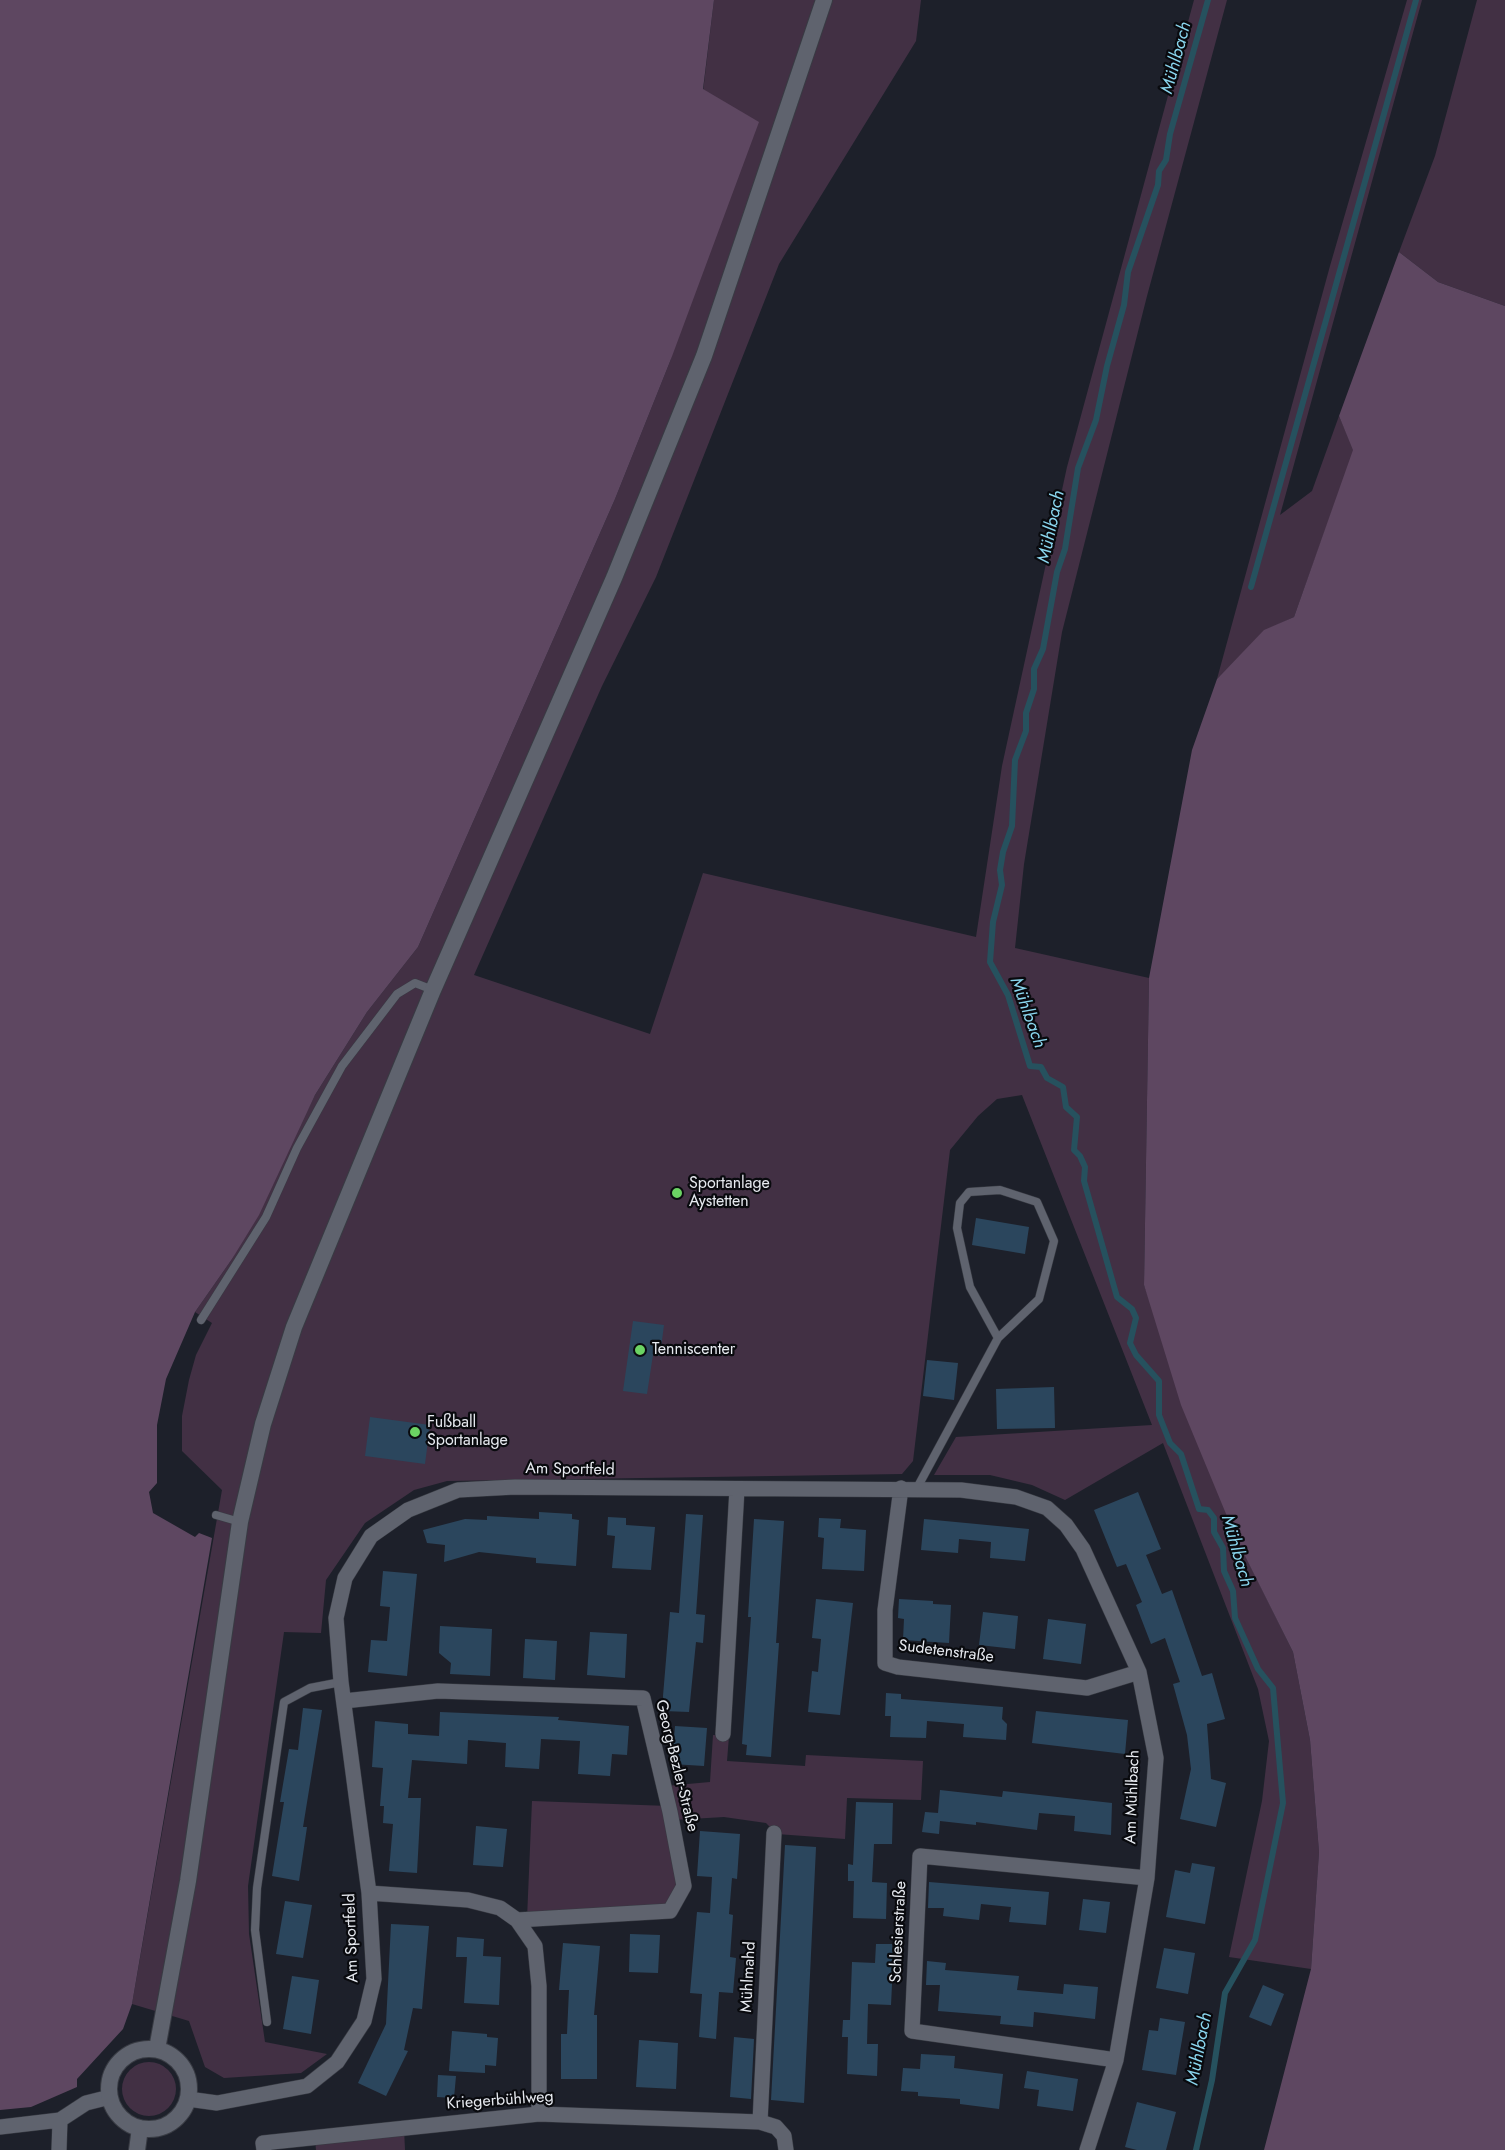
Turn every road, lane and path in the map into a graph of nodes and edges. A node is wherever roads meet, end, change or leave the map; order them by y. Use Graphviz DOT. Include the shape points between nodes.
graph roads {
  1 [pos="824,0"];
  2 [pos="433,990"];
  3 [pos="201,1320"];
  4 [pos="998,1338"];
  5 [pos="901,1488"];
  6 [pos="917,1488"];
  7 [pos="737,1489"];
  8 [pos="935,1489"];
  9 [pos="216,1515"];
  10 [pos="240,1522"];
  11 [pos="1139,1672"];
  12 [pos="341,1682"];
  13 [pos="344,1701"];
  14 [pos="723,1734"];
  15 [pos="774,1833"];
  16 [pos="1147,1878"];
  17 [pos="369,1893"];
  18 [pos="517,1920"];
  19 [pos="267,2022"];
  20 [pos="157,2049"];
  21 [pos="1116,2060"];
  22 [pos="110,2097"];
  23 [pos="188,2099"];
  24 [pos="539,2114"];
  25 [pos="60,2120"];
  26 [pos="760,2122"];
  27 [pos="0,2127"];
  28 [pos="140,2128"];
  29 [pos="263,2146"];
  30 [pos="59,2150"];
  31 [pos="137,2150"];
  32 [pos="786,2150"];
  33 [pos="1087,2150"];
  1 -- 2 [label="main road" via="704,356 614,578"];
  2 -- 3 [label="lane" via="415,983 397,994 342,1066 297,1148 266,1218"];
  2 -- 10 [label="main road" via="294,1327 263,1424"];
  4 -- 4 [label="lane" via="1039,1299 1054,1241 1037,1202 1000,1190 969,1192 960,1203 957,1228 970,1287"];
  4 -- 6 [label="lane"];
  5 -- 6 [label="street, Am Sportfeld"];
  5 -- 7 [label="street, Am Sportfeld"];
  5 -- 11 [label="street, Sudetenstraße" via="885,1610 885,1663 1087,1688"];
  6 -- 8 [label="street, Am Sportfeld"];
  7 -- 12 [label="street, Am Sportfeld" via="458,1490 408,1510 371,1536 345,1578 336,1618"];
  7 -- 14 [label="street"];
  8 -- 11 [label="street, Am Mühlbach" via="1016,1497 1047,1508 1066,1525 1083,1549"];
  9 -- 10 [label="lane"];
  10 -- 20 [label="main road" via="188,1881"];
  11 -- 16 [label="street, Am Mühlbach" via="1156,1758"];
  12 -- 13 [label="street, Am Sportfeld"];
  12 -- 19 [label="lane" via="310,1688 284,1702 257,1888 255,1930"];
  13 -- 17 [label="street, Am Sportfeld"];
  13 -- 18 [label="street, Georg-Bezler-Straße" via="438,1690 643,1698 684,1886 670,1911"];
  15 -- 26 [label="street, Mühlmahd"];
  16 -- 21 [label="street, Am Mühlbach"];
  16 -- 21 [label="street, Schlesierstraße" via="920,1856 912,2031"];
  17 -- 18 [label="street" via="468,1900 500,1908"];
  17 -- 23 [label="street, Am Sportfeld" via="374,1979 364,2021 338,2062 299,2088 217,2103"];
  18 -- 24 [label="street" via="535,1946 539,1986"];
  20 -- 22 [label="main road" via="131,2053 121,2061 113,2071"];
  20 -- 23 [label="main road" via="180,2063 186,2074"];
  21 -- 33 [label="street, Am Mühlbach"];
  22 -- 25 [label="street" via="86,2103"];
  22 -- 28 [label="main road" via="123,2120"];
  23 -- 28 [label="main road" via="172,2121 160,2127"];
  24 -- 26 [label="street, Kriegerbühlweg"];
  24 -- 29 [label="street, Kriegerbühlweg"];
  25 -- 27 [label="street"];
  25 -- 30 [label="street"];
  26 -- 32 [label="street, Kriegerbühlweg" via="776,2127 784,2136"];
  28 -- 31 [label="main road"];
}
